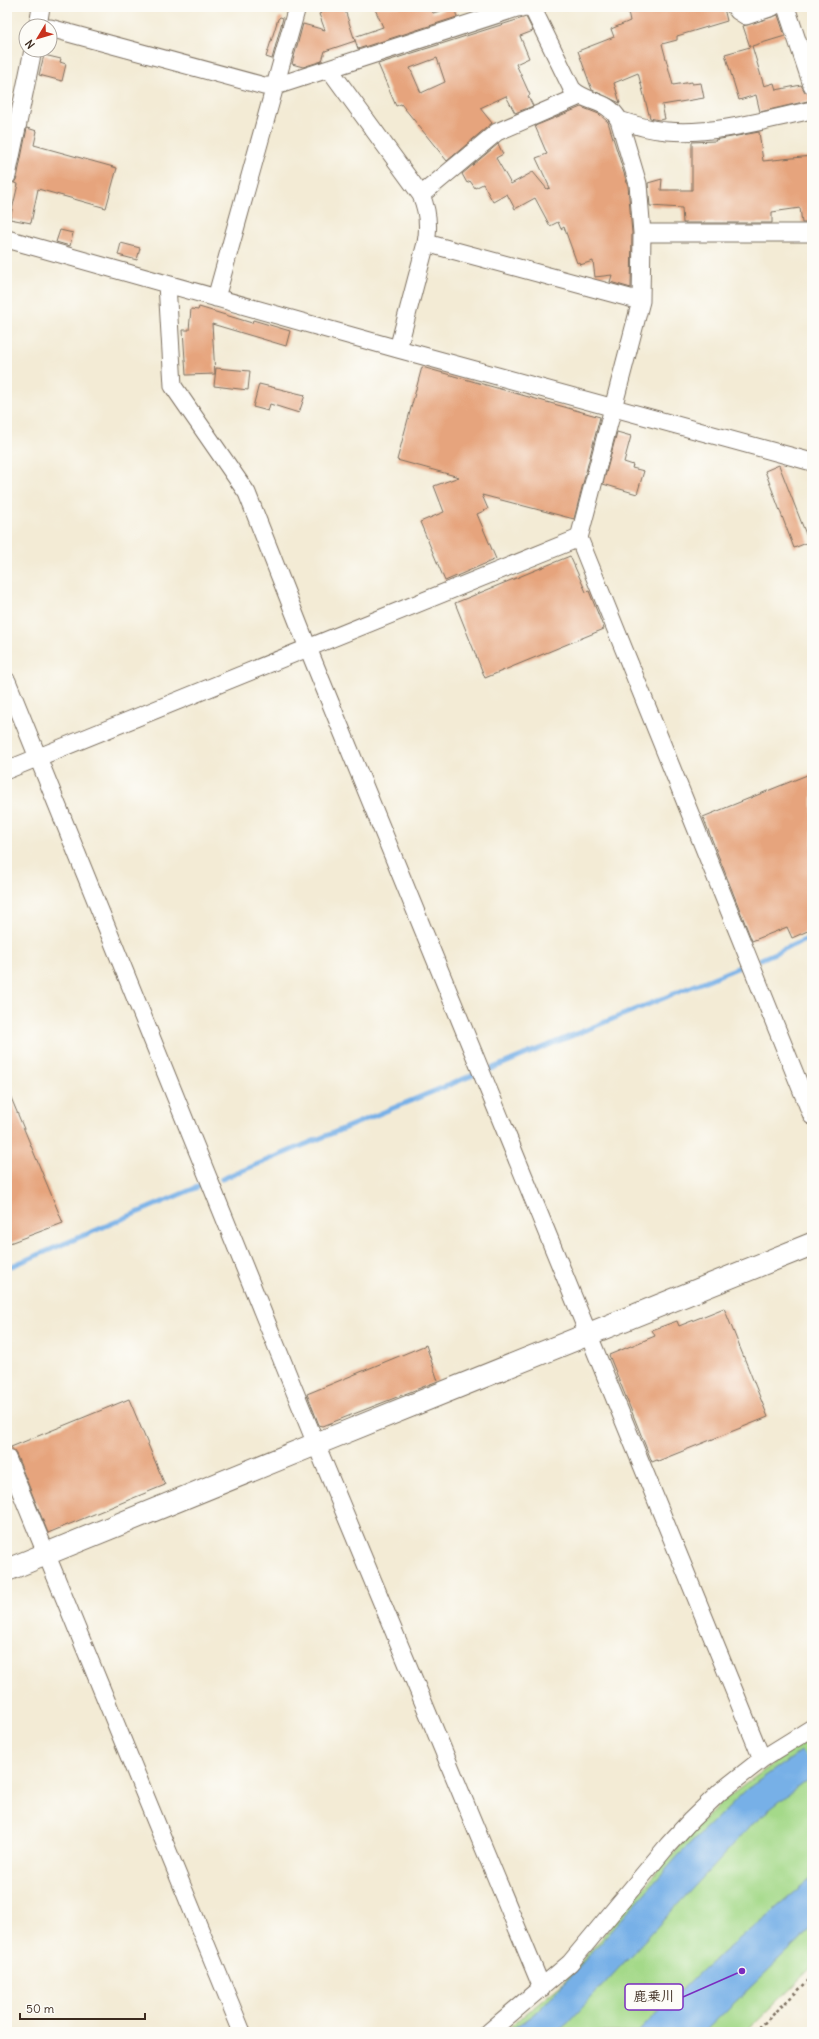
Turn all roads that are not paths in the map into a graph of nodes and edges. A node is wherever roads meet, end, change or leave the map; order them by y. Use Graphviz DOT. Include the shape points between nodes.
graph roads {
  1 [pos="42,7"];
  2 [pos="297,7"];
  3 [pos="527,7"];
  4 [pos="532,7"];
  5 [pos="735,7"];
  6 [pos="773,7"];
  7 [pos="786,7"];
  8 [pos="42,18"];
  9 [pos="58,30"];
  10 [pos="31,58"];
  11 [pos="330,70"];
  12 [pos="812,85"];
  13 [pos="276,86"];
  14 [pos="580,96"];
  15 [pos="812,110"];
  16 [pos="619,120"];
  17 [pos="7,176"];
  18 [pos="422,195"];
  19 [pos="642,233"];
  20 [pos="812,234"];
  21 [pos="7,239"];
  22 [pos="426,243"];
  23 [pos="167,284"];
  24 [pos="216,298"];
  25 [pos="641,301"];
  26 [pos="398,349"];
  27 [pos="614,407"];
  28 [pos="812,462"];
  29 [pos="580,538"];
  30 [pos="308,648"];
  31 [pos="7,681"];
  32 [pos="38,758"];
  33 [pos="7,770"];
  34 [pos="812,1116"];
  35 [pos="812,1244"];
  36 [pos="588,1334"];
  37 [pos="316,1444"];
  38 [pos="7,1458"];
  39 [pos="46,1555"];
  40 [pos="7,1570"];
  41 [pos="812,1728"];
  42 [pos="762,1759"];
  43 [pos="542,1988"];
  44 [pos="242,2032"];
  45 [pos="489,2032"];
  1 -- 8 [label="street"];
  2 -- 13 [label="street"];
  3 -- 11 [label="street" via="517,8"];
  4 -- 14 [label="street" via="572,89"];
  5 -- 6 [label="street" via="746,16"];
  7 -- 12 [label="street"];
  9 -- 13 [label="street" via="264,86"];
  10 -- 17 [label="street"];
  11 -- 13 [label="street"];
  11 -- 18 [label="street"];
  13 -- 24 [label="street"];
  14 -- 16 [label="street" via="612,108"];
  14 -- 18 [label="street" via="497,132"];
  15 -- 16 [label="street" via="734,126 685,132 647,128"];
  16 -- 19 [label="street" via="638,184"];
  18 -- 22 [label="street" via="426,207"];
  19 -- 20 [label="street"];
  19 -- 25 [label="street"];
  21 -- 23 [label="street"];
  22 -- 25 [label="street"];
  22 -- 26 [label="street"];
  23 -- 24 [label="street"];
  23 -- 30 [label="street" via="173,386 247,493"];
  24 -- 26 [label="street"];
  25 -- 27 [label="street"];
  26 -- 27 [label="street"];
  27 -- 28 [label="street"];
  27 -- 29 [label="street"];
  29 -- 30 [label="street"];
  29 -- 34 [label="street"];
  30 -- 32 [label="street"];
  30 -- 36 [label="street"];
  31 -- 32 [label="street"];
  32 -- 33 [label="street"];
  32 -- 37 [label="street"];
  35 -- 36 [label="street"];
  36 -- 37 [label="street"];
  36 -- 42 [label="street"];
  37 -- 39 [label="street"];
  37 -- 43 [label="street"];
  38 -- 39 [label="street"];
  39 -- 40 [label="street"];
  39 -- 44 [label="street"];
  41 -- 42 [label="street"];
  42 -- 43 [label="street" via="720,1792 691,1820 668,1844 570,1963"];
  43 -- 45 [label="street"];
}
